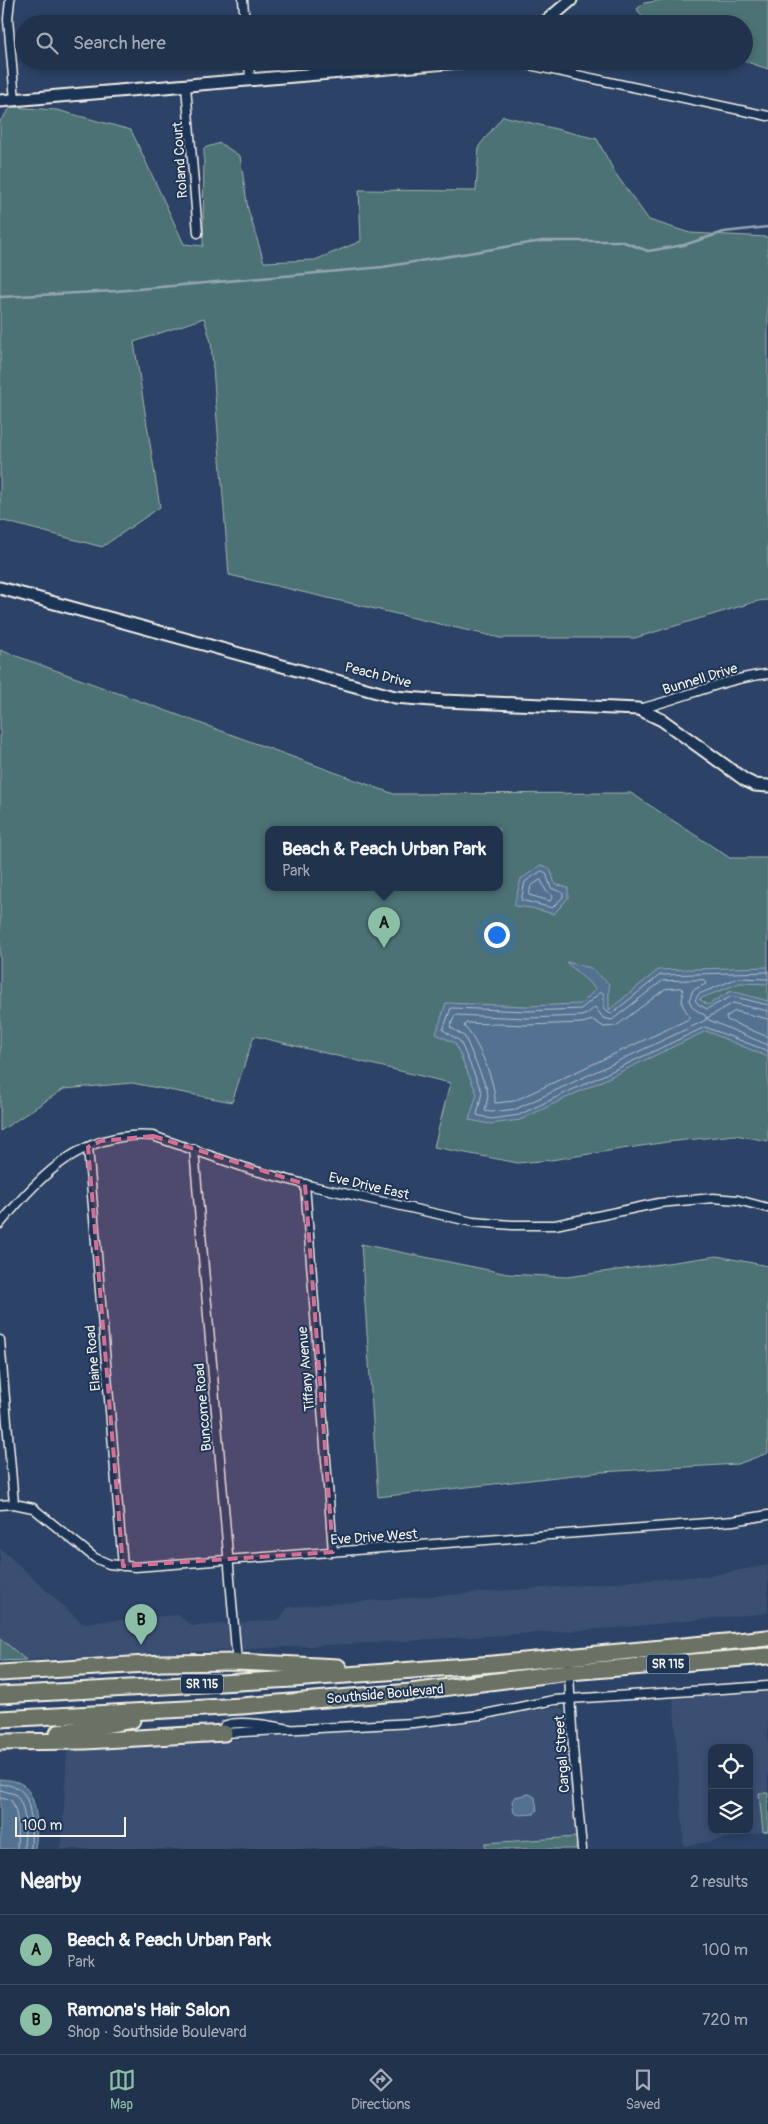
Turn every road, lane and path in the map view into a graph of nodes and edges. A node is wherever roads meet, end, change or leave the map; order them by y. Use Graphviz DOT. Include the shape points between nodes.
graph roads {
  1 [pos="10,0"];
  2 [pos="243,0"];
  3 [pos="571,0"];
  4 [pos="244,15"];
  5 [pos="554,15"];
  6 [pos="249,70"];
  7 [pos="366,70"];
  8 [pos="553,70"];
  9 [pos="250,80"];
  10 [pos="186,86"];
  11 [pos="15,100"];
  12 [pos="0,101"];
  13 [pos="768,116"];
  14 [pos="198,233"];
  15 [pos="0,588"];
  16 [pos="768,674"];
  17 [pos="639,709"];
  18 [pos="768,786"];
  19 [pos="88,1147"];
  20 [pos="194,1149"];
  21 [pos="305,1184"];
  22 [pos="768,1208"];
  23 [pos="0,1224"];
  24 [pos="0,1340"];
  25 [pos="14,1504"];
  26 [pos="0,1505"];
  27 [pos="768,1515"];
  28 [pos="333,1552"];
  29 [pos="229,1561"];
  30 [pos="123,1566"];
  31 [pos="768,1638"];
  32 [pos="568,1656"];
  33 [pos="768,1656"];
  34 [pos="237,1662"];
  35 [pos="404,1669"];
  36 [pos="569,1672"];
  37 [pos="0,1673"];
  38 [pos="768,1686"];
  39 [pos="0,1695"];
  40 [pos="570,1700"];
  41 [pos="202,1708"];
  42 [pos="0,1719"];
  43 [pos="224,1733"];
  44 [pos="4,1742"];
  45 [pos="582,1849"];
  1 -- 11 [label="street" via="8,19"];
  2 -- 4 [label="street"];
  3 -- 5 [label="street"];
  6 -- 9 [label="street"];
  7 -- 9 [label="street"];
  8 -- 13 [label="street"];
  9 -- 10 [label="street"];
  10 -- 11 [label="street"];
  10 -- 14 [label="street, Roland Court"];
  11 -- 12 [label="street"];
  15 -- 17 [label="street, Peach Drive" via="395,697"];
  16 -- 17 [label="street, Bunnell Drive" via="742,678"];
  17 -- 18 [label="street, Peach Drive" via="662,720 745,780"];
  19 -- 20 [label="street, Eve Drive East" via="114,1137 139,1134"];
  19 -- 23 [label="street, Eve Drive East" via="72,1154 51,1170"];
  19 -- 30 [label="street, Elaine Road"];
  20 -- 21 [label="street, Eve Drive East" via="252,1170"];
  20 -- 29 [label="street, Buncome Road"];
  21 -- 22 [label="street, Eve Drive East" via="452,1218 512,1225 555,1225 659,1204 713,1198 738,1200"];
  21 -- 28 [label="street, Tiffany Avenue"];
  24 -- 25 [label="street"];
  25 -- 26 [label="street, Eve Drive West"];
  25 -- 30 [label="street, Eve Drive West" via="33,1508 95,1558"];
  27 -- 28 [label="street, Eve Drive West" via="733,1521"];
  28 -- 29 [label="street, Eve Drive West"];
  29 -- 30 [label="street, Eve Drive West" via="135,1568"];
  29 -- 34 [label="street, Buncome Road"];
  31 -- 32 [label="highway, Southside Boulevard / SR 115"];
  32 -- 35 [label="highway, Southside Boulevard / SR 115"];
  32 -- 36 [label="street, Cargal Street"];
  33 -- 36 [label="highway, Southside Boulevard / SR 115"];
  34 -- 35 [label="highway"];
  34 -- 37 [label="highway"];
  35 -- 39 [label="highway, Southside Boulevard / SR 115" via="293,1679"];
  36 -- 40 [label="street, Cargal Street"];
  36 -- 41 [label="highway, Southside Boulevard / SR 115" via="410,1692"];
  38 -- 40 [label="street"];
  40 -- 43 [label="street" via="413,1723"];
  40 -- 45 [label="street, Cargal Street"];
  41 -- 42 [label="highway, Southside Boulevard / SR 115"];
  41 -- 44 [label="highway"];
  43 -- 44 [label="highway"];
}
